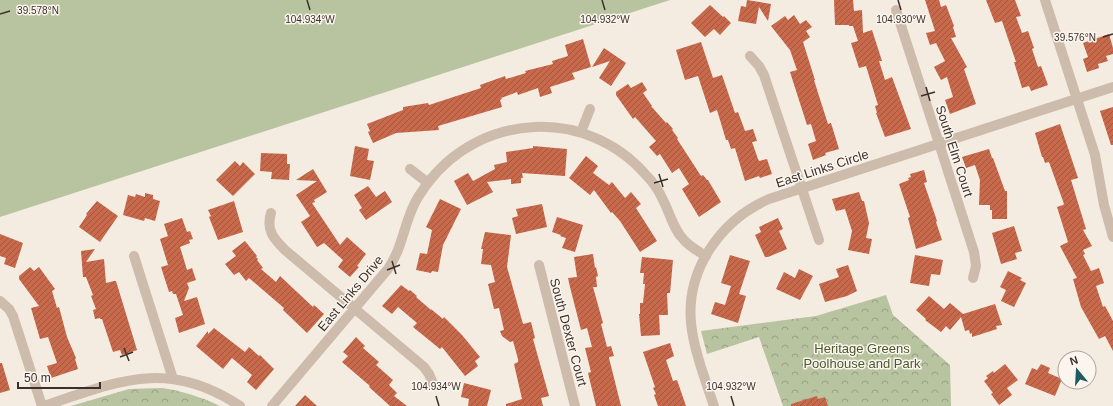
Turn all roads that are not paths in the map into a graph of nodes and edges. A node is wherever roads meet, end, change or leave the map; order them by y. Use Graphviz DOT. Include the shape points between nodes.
graph roads {
  1 [pos="1045,0"];
  2 [pos="896,10"];
  3 [pos="750,56"];
  4 [pos="1113,87"];
  5 [pos="1077,99"];
  6 [pos="590,109"];
  7 [pos="581,132"];
  8 [pos="938,144"];
  9 [pos="410,169"];
  10 [pos="428,183"];
  11 [pos="802,188"];
  12 [pos="271,213"];
  13 [pos="1113,238"];
  14 [pos="819,240"];
  15 [pos="134,256"];
  16 [pos="706,256"];
  17 [pos="538,265"];
  18 [pos="973,278"];
  19 [pos="0,302"];
  20 [pos="354,309"];
  21 [pos="173,379"];
  22 [pos="434,386"];
  23 [pos="43,406"];
  24 [pos="240,406"];
  25 [pos="272,406"];
  26 [pos="575,406"];
  27 [pos="714,406"];
  1 -- 5 [label="street"];
  2 -- 8 [label="street, South Elm Court"];
  3 -- 11 [label="street" via="764,75"];
  4 -- 5 [label="street, East Links Circle"];
  5 -- 8 [label="street, East Links Circle"];
  5 -- 13 [label="street" via="1094,155"];
  6 -- 7 [label="street"];
  7 -- 10 [label="street, East Links Drive" via="536,126 500,133 469,146"];
  7 -- 16 [label="street, East Links Drive" via="616,148 636,164 663,198 679,234 690,246"];
  8 -- 11 [label="street, East Links Circle"];
  8 -- 18 [label="street, South Elm Court" via="974,252 976,266"];
  9 -- 10 [label="street"];
  10 -- 20 [label="street, East Links Drive" via="413,206 395,259"];
  11 -- 14 [label="street"];
  11 -- 16 [label="street, East Links Circle" via="769,199 741,214 719,236"];
  12 -- 20 [label="street" via="270,228 277,242"];
  15 -- 21 [label="street"];
  16 -- 27 [label="street, East Links Circle" via="693,293 691,322"];
  17 -- 26 [label="street, South Dexter Court"];
  19 -- 23 [label="street" via="13,316"];
  20 -- 22 [label="street" via="424,367"];
  20 -- 25 [label="street, East Links Drive"];
  21 -- 23 [label="street" via="121,381"];
  21 -- 24 [label="street" via="212,389"];
}
